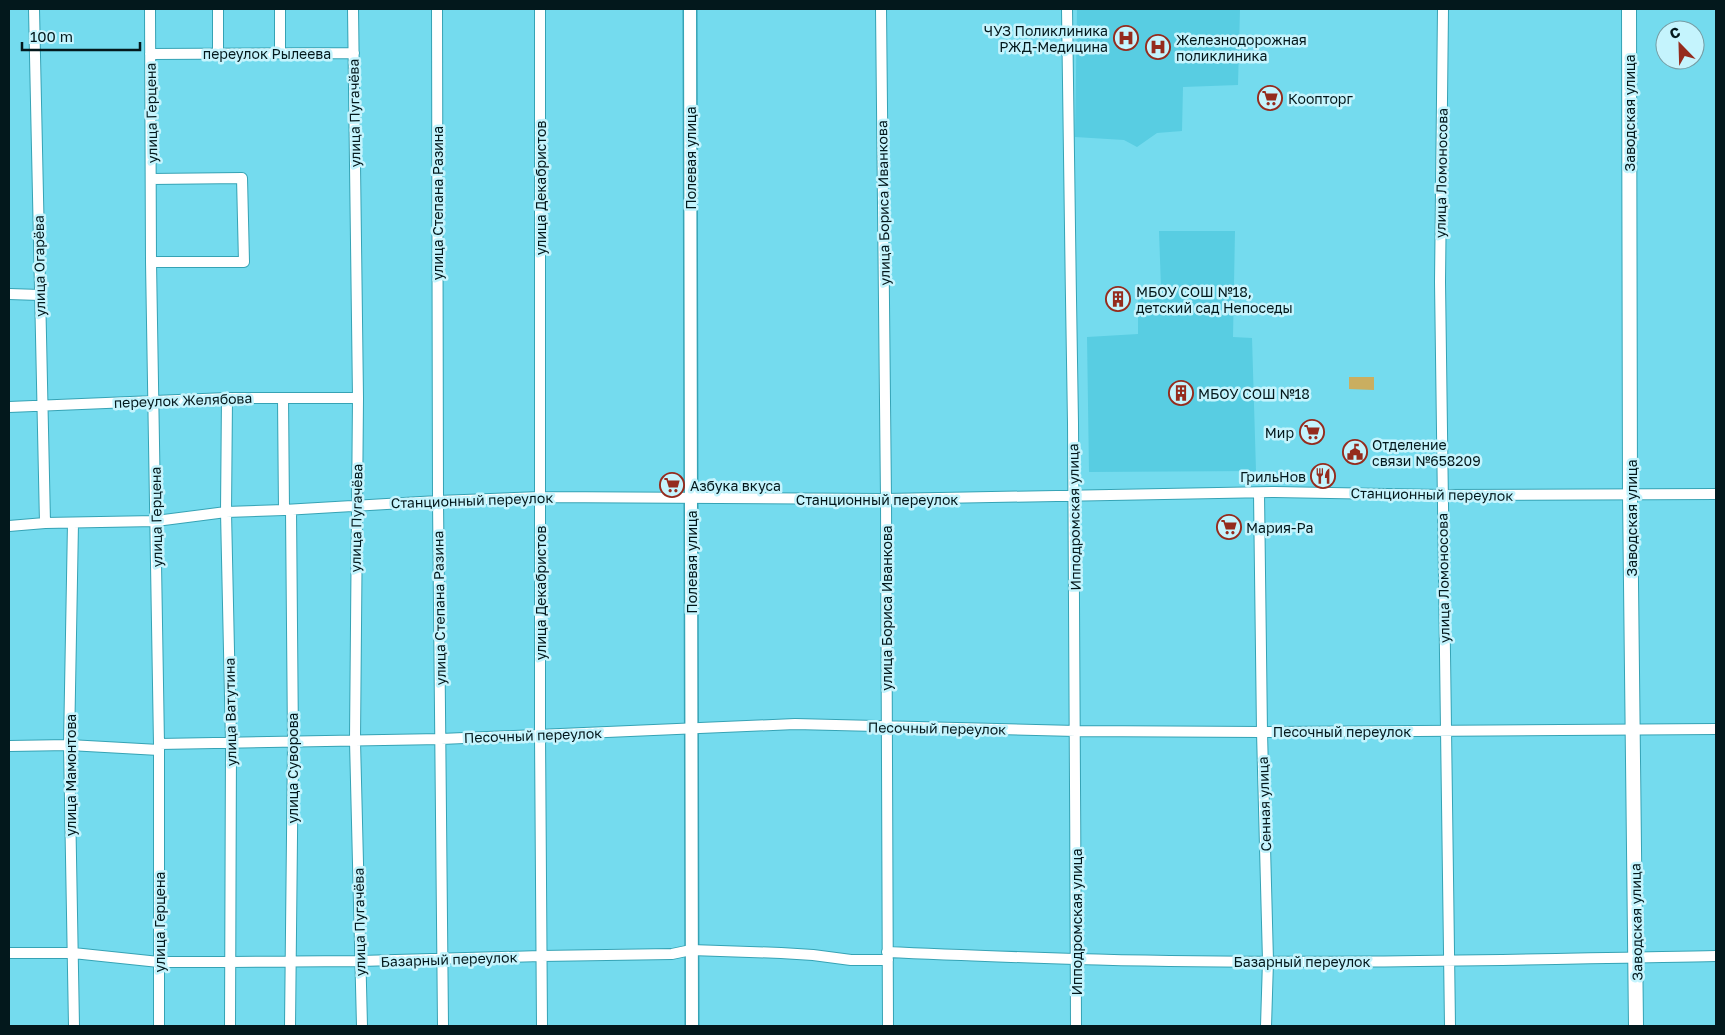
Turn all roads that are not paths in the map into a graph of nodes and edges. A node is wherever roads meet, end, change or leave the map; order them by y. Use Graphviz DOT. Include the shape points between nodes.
graph roads {
  1 [pos="34,9"];
  2 [pos="150,9"];
  3 [pos="218,9"];
  4 [pos="280,9"];
  5 [pos="353,9"];
  6 [pos="437,9"];
  7 [pos="540,9"];
  8 [pos="690,9"];
  9 [pos="881,9"];
  10 [pos="1067,9"];
  11 [pos="1443,9"];
  12 [pos="1629,9"];
  13 [pos="354,52"];
  14 [pos="218,53"];
  15 [pos="280,53"];
  16 [pos="150,54"];
  17 [pos="151,179"];
  18 [pos="151,262"];
  19 [pos="9,294"];
  20 [pos="40,295"];
  21 [pos="227,398"];
  22 [pos="283,398"];
  23 [pos="358,398"];
  24 [pos="154,400"];
  25 [pos="42,406"];
  26 [pos="9,407"];
  27 [pos="1259,493"];
  28 [pos="1716,494"];
  29 [pos="1442,495"];
  30 [pos="1630,495"];
  31 [pos="1074,496"];
  32 [pos="540,497"];
  33 [pos="692,499"];
  34 [pos="886,500"];
  35 [pos="438,501"];
  36 [pos="356,505"];
  37 [pos="287,510"];
  38 [pos="226,512"];
  39 [pos="156,521"];
  40 [pos="45,523"];
  41 [pos="73,523"];
  42 [pos="9,526"];
  43 [pos="887,727"];
  44 [pos="1632,728"];
  45 [pos="692,729"];
  46 [pos="1716,729"];
  47 [pos="1076,731"];
  48 [pos="1445,731"];
  49 [pos="1262,732"];
  50 [pos="540,735"];
  51 [pos="441,739"];
  52 [pos="355,741"];
  53 [pos="293,742"];
  54 [pos="231,744"];
  55 [pos="69,745"];
  56 [pos="9,746"];
  57 [pos="159,747"];
  58 [pos="692,950"];
  59 [pos="9,953"];
  60 [pos="72,953"];
  61 [pos="541,956"];
  62 [pos="888,956"];
  63 [pos="1716,956"];
  64 [pos="1636,957"];
  65 [pos="1076,959"];
  66 [pos="444,960"];
  67 [pos="1449,960"];
  68 [pos="360,961"];
  69 [pos="1268,961"];
  70 [pos="159,962"];
  71 [pos="230,962"];
  72 [pos="291,962"];
  73 [pos="74,1026"];
  74 [pos="159,1026"];
  75 [pos="230,1026"];
  76 [pos="290,1026"];
  77 [pos="362,1026"];
  78 [pos="444,1026"];
  79 [pos="542,1026"];
  80 [pos="692,1026"];
  81 [pos="888,1026"];
  82 [pos="1076,1026"];
  83 [pos="1266,1026"];
  84 [pos="1450,1026"];
  85 [pos="1636,1026"];
  1 -- 20 [label="street, улица Огарёва"];
  2 -- 16 [label="street, улица Герцена"];
  3 -- 14 [label="street"];
  4 -- 15 [label="street"];
  5 -- 13 [label="street, улица Пугачёва"];
  6 -- 35 [label="street, улица Степана Разина"];
  7 -- 32 [label="street, улица Декабристов"];
  8 -- 33 [label="street, Полевая улица"];
  9 -- 34 [label="street, улица Бориса Иванкова"];
  10 -- 31 [label="street, Ипподромская улица"];
  11 -- 29 [label="street, улица Ломоносова"];
  12 -- 30 [label="main road, Заводская улица"];
  13 -- 15 [label="street, переулок Рылеева"];
  13 -- 23 [label="street, улица Пугачёва"];
  14 -- 15 [label="street, переулок Рылеева"];
  14 -- 16 [label="street, переулок Рылеева"];
  16 -- 17 [label="street, улица Герцена"];
  17 -- 18 [label="street, улица Герцена"];
  17 -- 18 [label="street" via="242,178 244,262"];
  18 -- 24 [label="street, улица Герцена"];
  19 -- 20 [label="street"];
  20 -- 25 [label="street, улица Огарёва"];
  21 -- 22 [label="street, переулок Желябова"];
  21 -- 24 [label="street, переулок Желябова"];
  21 -- 38 [label="street, улица Ватутина"];
  22 -- 23 [label="street, переулок Желябова"];
  22 -- 37 [label="street, улица Суворова"];
  23 -- 36 [label="street, улица Пугачёва"];
  24 -- 25 [label="street, переулок Желябова"];
  24 -- 39 [label="street, улица Герцена"];
  25 -- 26 [label="street, переулок Желябова"];
  25 -- 40 [label="street, улица Огарёва"];
  27 -- 29 [label="street, Станционный переулок"];
  27 -- 31 [label="street, Станционный переулок"];
  27 -- 49 [label="street, Сенная улица"];
  28 -- 30 [label="street, Станционный переулок"];
  29 -- 30 [label="street, Станционный переулок"];
  29 -- 48 [label="street, улица Ломоносова"];
  30 -- 44 [label="main road, Заводская улица"];
  31 -- 34 [label="street, Станционный переулок"];
  31 -- 47 [label="street, Ипподромская улица"];
  32 -- 33 [label="street, Станционный переулок"];
  32 -- 35 [label="street, Станционный переулок"];
  32 -- 50 [label="street, улица Декабристов"];
  33 -- 34 [label="street, Станционный переулок"];
  33 -- 45 [label="street, Полевая улица"];
  34 -- 43 [label="street, улица Бориса Иванкова"];
  35 -- 36 [label="street, Станционный переулок"];
  35 -- 51 [label="street, улица Степана Разина"];
  36 -- 37 [label="street, Станционный переулок"];
  36 -- 52 [label="street, улица Пугачёва"];
  37 -- 38 [label="street, Станционный переулок"];
  37 -- 53 [label="street, улица Суворова"];
  38 -- 39 [label="street, Станционный переулок"];
  38 -- 54 [label="street, улица Ватутина"];
  39 -- 41 [label="street, Станционный переулок"];
  39 -- 57 [label="street, улица Герцена"];
  40 -- 41 [label="street, Станционный переулок"];
  40 -- 42 [label="street, Станционный переулок"];
  41 -- 55 [label="street, улица Мамонтова"];
  43 -- 45 [label="street, Песочный переулок" via="795,724"];
  43 -- 47 [label="street, Песочный переулок"];
  43 -- 62 [label="street, улица Бориса Иванкова"];
  44 -- 46 [label="street, Песочный переулок"];
  44 -- 48 [label="street, Песочный переулок"];
  44 -- 64 [label="main road, Заводская улица"];
  45 -- 50 [label="street, Песочный переулок"];
  45 -- 58 [label="street, Полевая улица"];
  47 -- 49 [label="street, Песочный переулок"];
  47 -- 65 [label="street, Ипподромская улица"];
  48 -- 49 [label="street, Песочный переулок"];
  48 -- 67 [label="street, улица Ломоносова"];
  49 -- 69 [label="street, Сенная улица"];
  50 -- 51 [label="street, Песочный переулок"];
  50 -- 61 [label="street, улица Декабристов"];
  51 -- 52 [label="street, Песочный переулок"];
  51 -- 66 [label="street, улица Степана Разина"];
  52 -- 53 [label="street, Песочный переулок"];
  52 -- 68 [label="street, улица Пугачёва"];
  53 -- 54 [label="street, Песочный переулок"];
  53 -- 72 [label="street, улица Суворова"];
  54 -- 57 [label="street, Песочный переулок"];
  54 -- 71 [label="street, улица Ватутина"];
  55 -- 56 [label="street, Песочный переулок"];
  55 -- 57 [label="street, Песочный переулок"];
  55 -- 60 [label="street, улица Мамонтова"];
  57 -- 70 [label="street, улица Герцена"];
  58 -- 61 [label="street, Базарный переулок" via="672,954"];
  58 -- 62 [label="street, Базарный переулок" via="781,952 851,960"];
  58 -- 80 [label="street, Полевая улица"];
  59 -- 60 [label="street, Базарный переулок"];
  60 -- 70 [label="street, Базарный переулок"];
  60 -- 73 [label="street, улица Мамонтова"];
  61 -- 66 [label="street, Базарный переулок"];
  61 -- 79 [label="street, улица Декабристов"];
  62 -- 65 [label="street, Базарный переулок"];
  62 -- 81 [label="street, улица Бориса Иванкова"];
  63 -- 64 [label="street, Базарный переулок"];
  64 -- 67 [label="street, Базарный переулок"];
  64 -- 85 [label="main road, Заводская улица"];
  65 -- 69 [label="street, Базарный переулок"];
  65 -- 82 [label="street, Ипподромская улица"];
  66 -- 68 [label="street, Базарный переулок"];
  66 -- 78 [label="street, улица Степана Разина"];
  67 -- 69 [label="street, Базарный переулок"];
  67 -- 84 [label="street, улица Ломоносова"];
  68 -- 72 [label="street, Базарный переулок"];
  68 -- 77 [label="street, улица Пугачёва"];
  69 -- 83 [label="street, Сенная улица"];
  70 -- 71 [label="street, Базарный переулок"];
  70 -- 74 [label="street, улица Герцена"];
  71 -- 72 [label="street, Базарный переулок"];
  71 -- 75 [label="street, улица Ватутина"];
  72 -- 76 [label="street, улица Суворова"];
}
